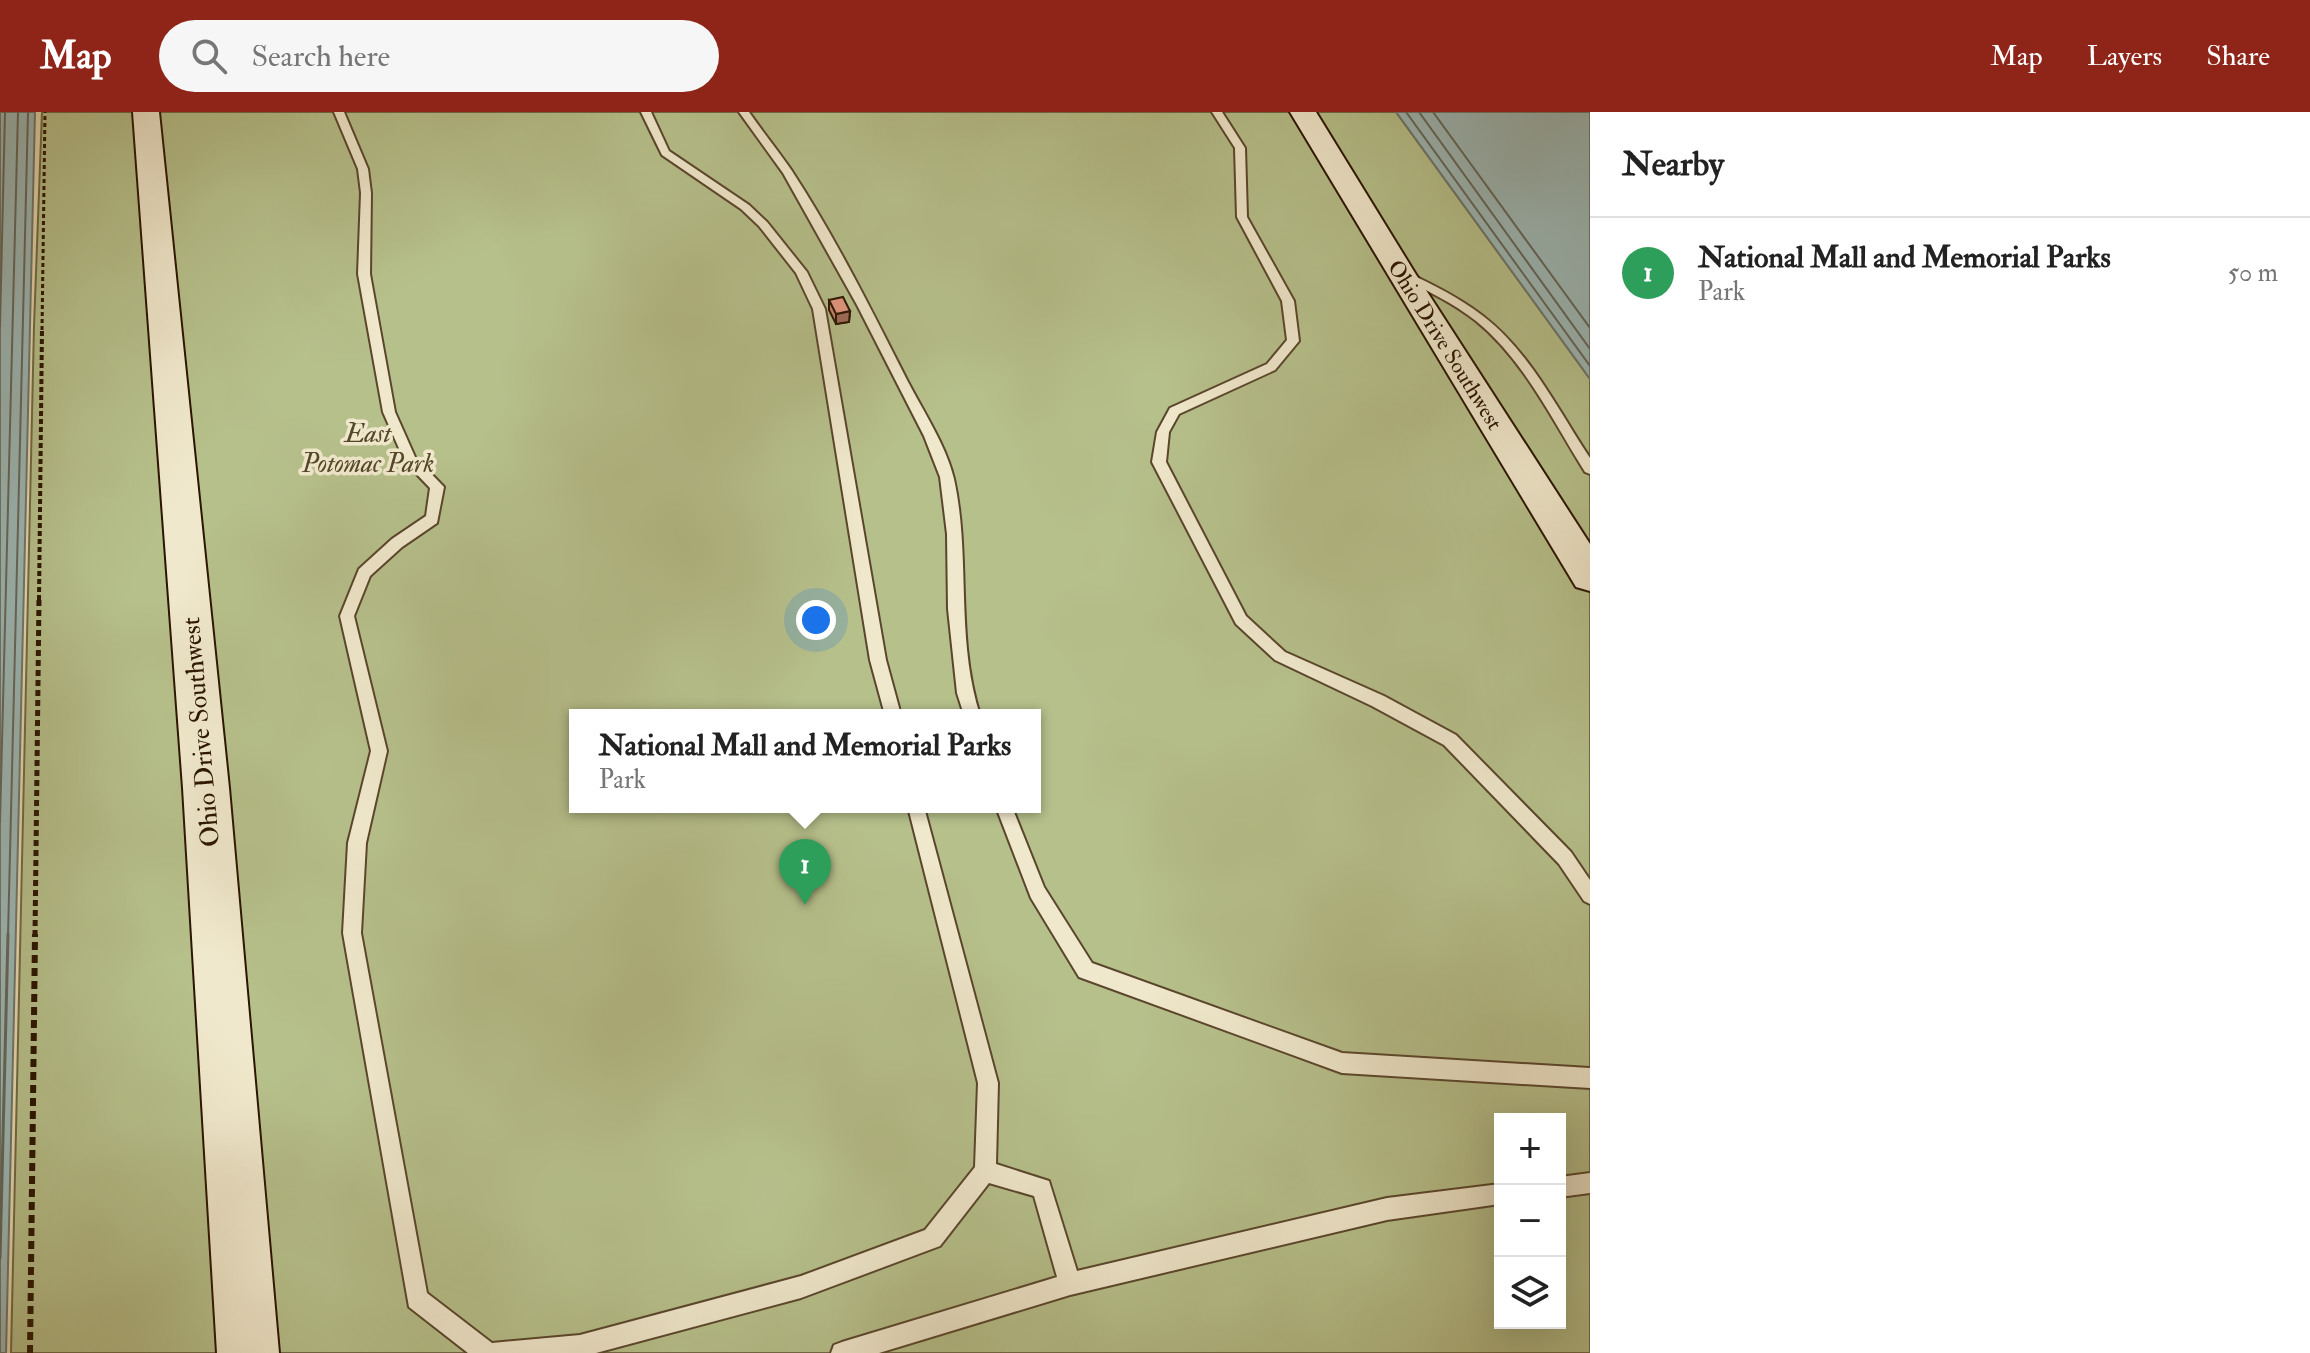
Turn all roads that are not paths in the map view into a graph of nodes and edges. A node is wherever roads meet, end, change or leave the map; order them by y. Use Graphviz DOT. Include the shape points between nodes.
graph roads {
  1 [pos="146,112"];
  2 [pos="339,112"];
  3 [pos="646,112"];
  4 [pos="744,112"];
  5 [pos="1217,112"];
  6 [pos="1303,112"];
  7 [pos="1400,273"];
  8 [pos="1590,469"];
  9 [pos="1590,576"];
  10 [pos="891,709"];
  11 [pos="970,709"];
  12 [pos="918,813"];
  13 [pos="1006,813"];
  14 [pos="1590,895"];
  15 [pos="1590,1078"];
  16 [pos="985,1171"];
  17 [pos="1590,1183"];
  18 [pos="1566,1186"];
  19 [pos="1494,1195"];
  20 [pos="1070,1284"];
  21 [pos="248,1353"];
  22 [pos="486,1353"];
  23 [pos="495,1353"];
  24 [pos="842,1353"];
  1 -- 21 [label="street, Ohio Drive Southwest" via="206,788"];
  2 -- 22 [label="lane" via="363,169 364,274 389,412 410,459 437,487 432,519 364,573 347,616 379,751 357,843 352,933 417,1299"];
  3 -- 10 [label="lane" via="665,153 763,224 801,272 819,309 878,660"];
  4 -- 11 [label="lane" via="788,173 863,305 947,477 955,609"];
  5 -- 14 [label="lane" via="1240,148 1242,217 1288,301 1293,341 1271,367 1174,411 1163,432 1159,462 1241,620 1280,656 1450,740 1565,858"];
  6 -- 7 [label="street, Ohio Drive Southwest"];
  7 -- 8 [label="lane" via="1470,312 1502,342"];
  7 -- 9 [label="street, Ohio Drive Southwest"];
  12 -- 16 [label="lane" via="988,1083"];
  13 -- 15 [label="lane" via="1037,892 1086,970 1342,1063"];
  16 -- 20 [label="lane" via="1042,1188"];
  16 -- 23 [label="lane" via="932,1238 801,1287 580,1346"];
  17 -- 18 [label="lane"];
  19 -- 20 [label="lane" via="1387,1209"];
  20 -- 24 [label="lane"];
}
